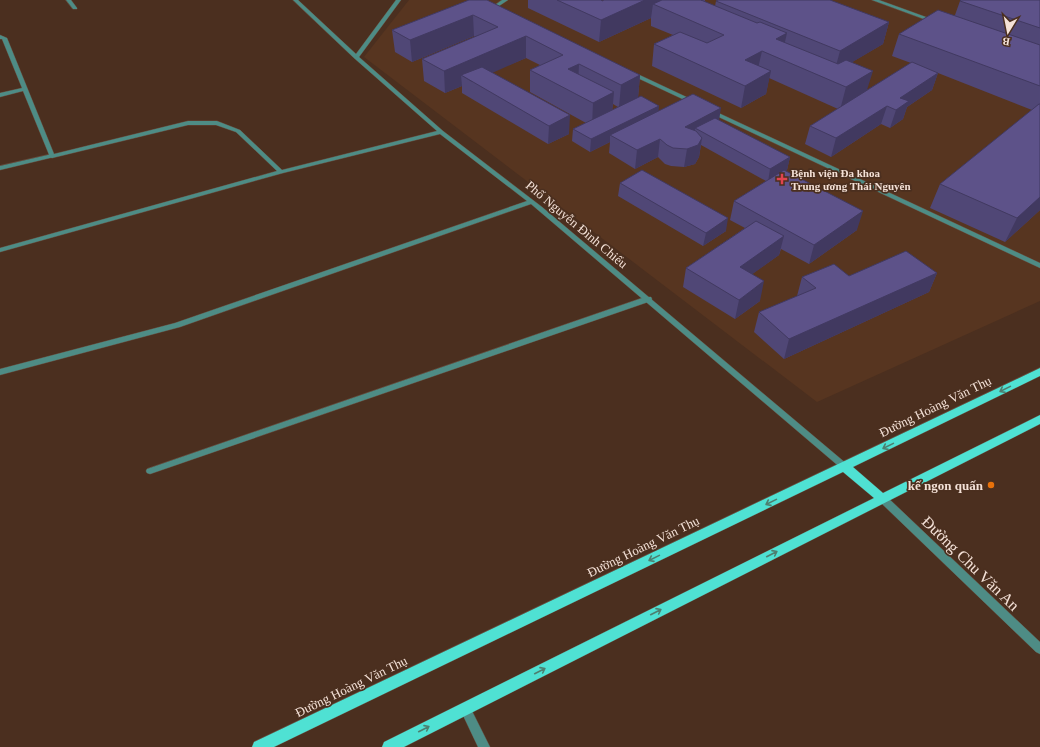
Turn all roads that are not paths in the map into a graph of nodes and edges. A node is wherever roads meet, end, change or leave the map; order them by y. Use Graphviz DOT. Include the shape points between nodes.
graph roads {
  1 [pos="68,0"];
  2 [pos="295,0"];
  3 [pos="399,0"];
  4 [pos="506,0"];
  5 [pos="874,0"];
  6 [pos="74,8"];
  7 [pos="511,16"];
  8 [pos="939,23"];
  9 [pos="0,36"];
  10 [pos="356,57"];
  11 [pos="622,69"];
  12 [pos="25,89"];
  13 [pos="0,95"];
  14 [pos="700,106"];
  15 [pos="707,109"];
  16 [pos="441,132"];
  17 [pos="52,156"];
  18 [pos="0,168"];
  19 [pos="281,172"];
  20 [pos="532,202"];
  21 [pos="0,250"];
  22 [pos="1040,266"];
  23 [pos="648,299"];
  24 [pos="0,372"];
  25 [pos="1040,372"];
  26 [pos="1040,419"];
  27 [pos="845,467"];
  28 [pos="150,471"];
  29 [pos="882,498"];
  30 [pos="1040,649"];
  31 [pos="465,709"];
  32 [pos="258,747"];
  33 [pos="389,747"];
  34 [pos="484,747"];
  1 -- 6 [label="street"];
  2 -- 10 [label="street, Phố Nguyễn Đình Chiểu"];
  3 -- 10 [label="street"];
  4 -- 7 [label="street" via="497,5 497,10"];
  5 -- 8 [label="street"];
  9 -- 12 [label="street" via="4,38"];
  10 -- 16 [label="street, Phố Nguyễn Đình Chiểu"];
  11 -- 14 [label="street"];
  12 -- 13 [label="street"];
  12 -- 17 [label="street"];
  15 -- 22 [label="street"];
  16 -- 19 [label="street"];
  16 -- 20 [label="street, Phố Nguyễn Đình Chiểu"];
  17 -- 18 [label="street"];
  17 -- 19 [label="street" via="188,123 217,123 238,131"];
  19 -- 21 [label="street"];
  20 -- 23 [label="street, Phố Nguyễn Đình Chiểu"];
  20 -- 24 [label="street" via="177,325"];
  23 -- 27 [label="street, Phố Nguyễn Đình Chiểu"];
  23 -- 28 [label="street"];
  25 -- 27 [label="main road, Đường Hoàng Văn Thụ, one-way"];
  26 -- 29 [label="main road"];
  27 -- 29 [label="main road"];
  27 -- 32 [label="main road, Đường Hoàng Văn Thụ, one-way"];
  29 -- 30 [label="street, Đường Chu Văn An"];
  31 -- 29 [label="main road, one-way"];
  33 -- 31 [label="main road, one-way"];
  31 -- 34 [label="street"];
}
